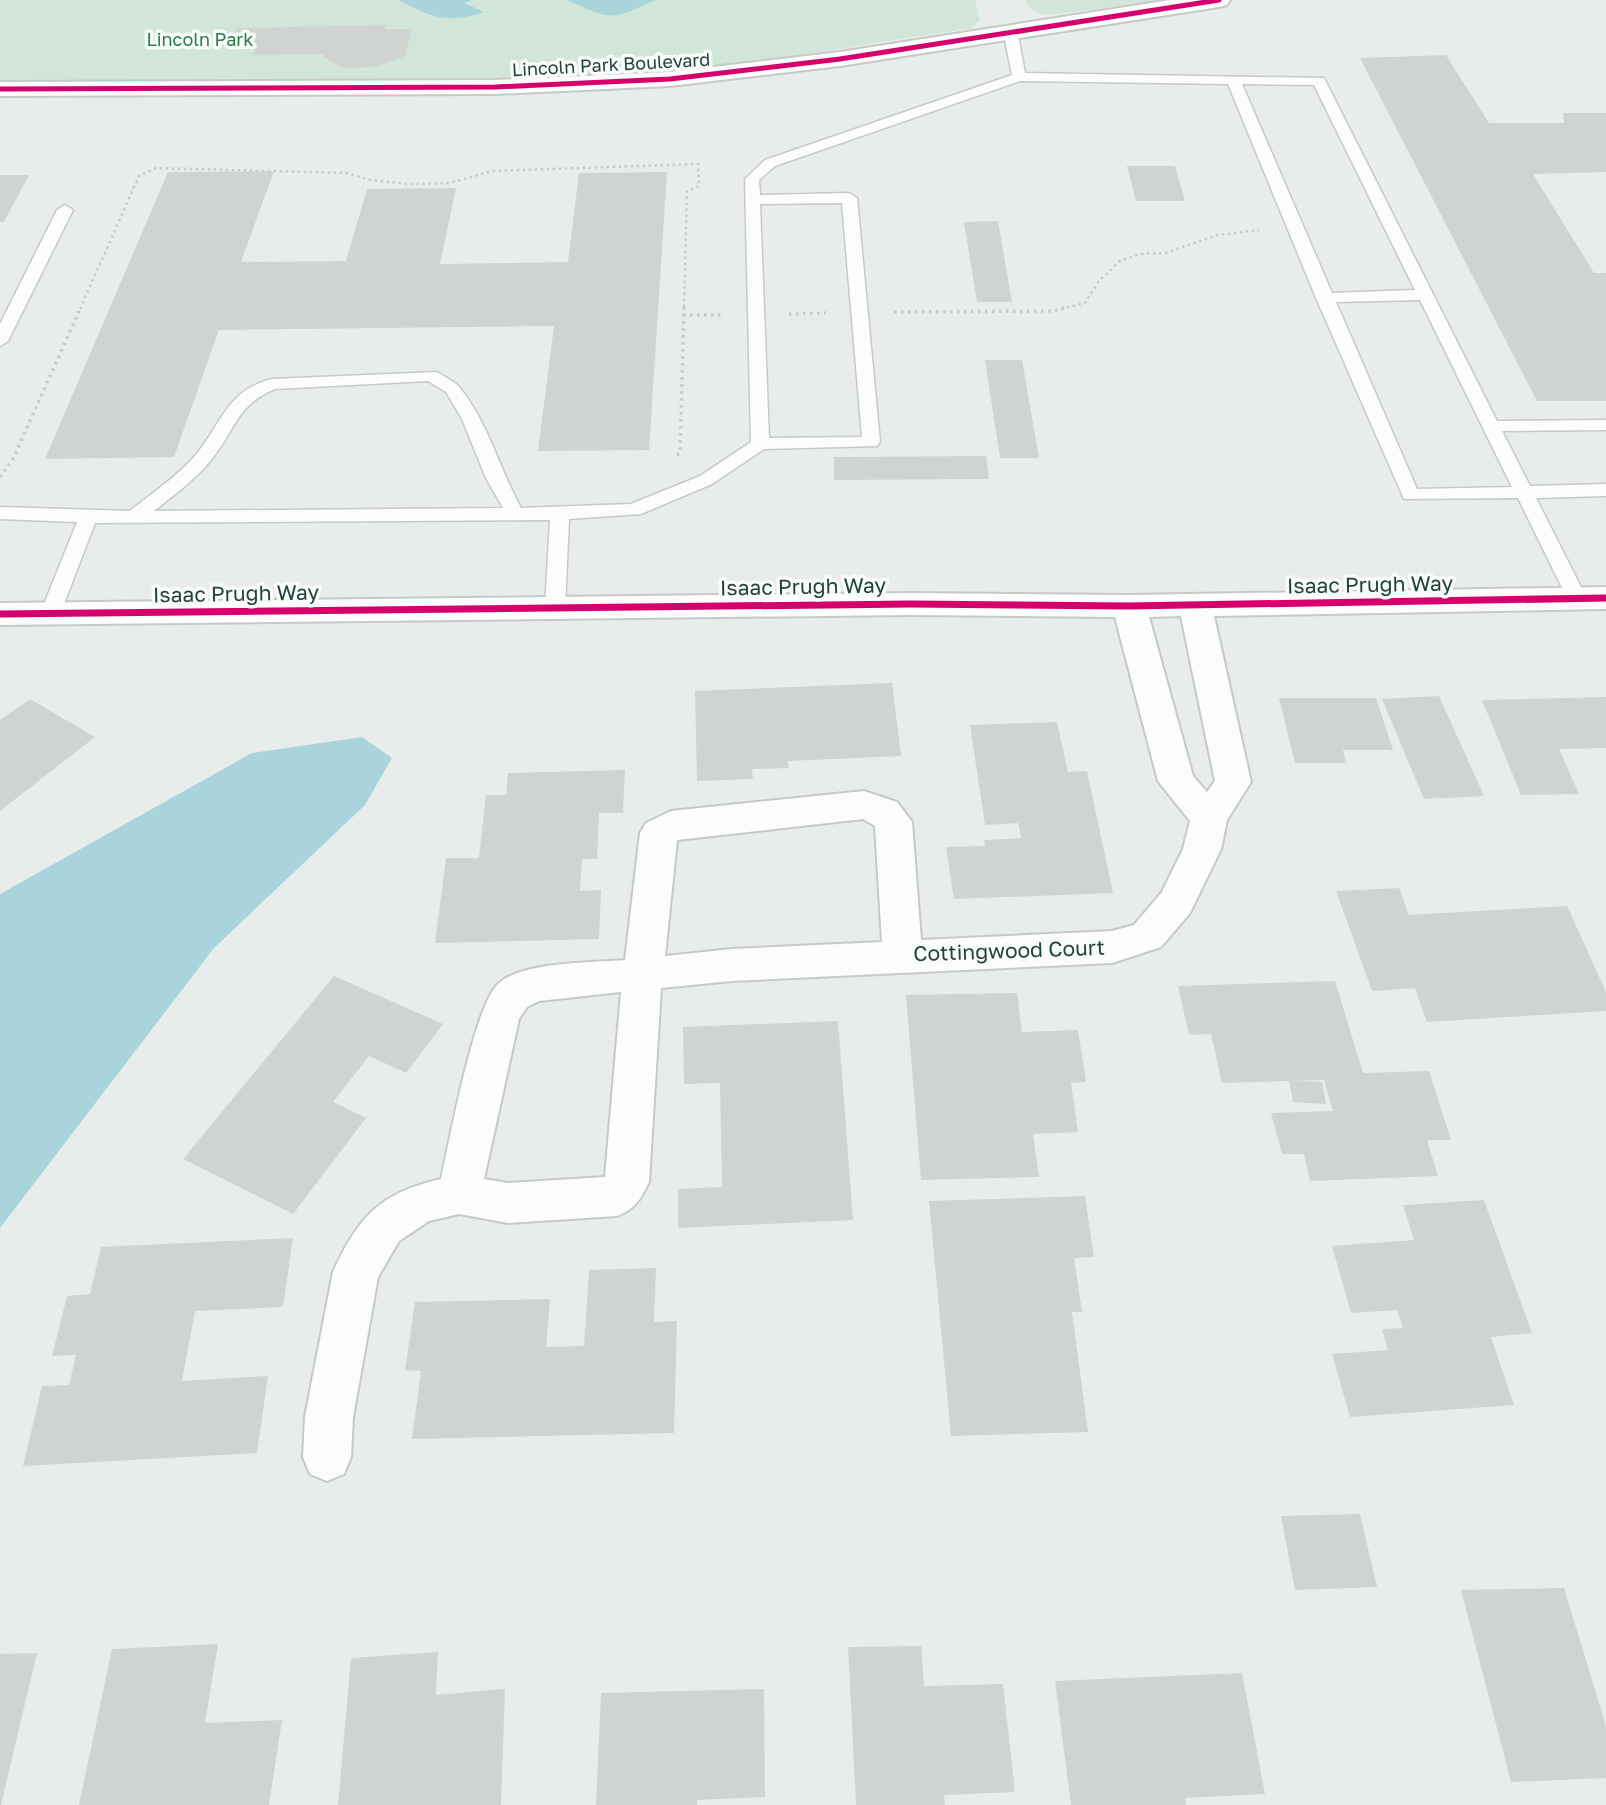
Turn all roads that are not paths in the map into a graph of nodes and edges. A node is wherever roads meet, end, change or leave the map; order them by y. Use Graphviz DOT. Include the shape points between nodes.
graph roads {
  1 [pos="1219,0"];
  2 [pos="1008,21"];
  3 [pos="1019,77"];
  4 [pos="1233,80"];
  5 [pos="0,89"];
  6 [pos="752,200"];
  7 [pos="65,210"];
  8 [pos="1425,295"];
  9 [pos="1324,298"];
  10 [pos="0,341"];
  11 [pos="1606,425"];
  12 [pos="1491,426"];
  13 [pos="760,444"];
  14 [pos="1606,490"];
  15 [pos="1523,491"];
  16 [pos="0,513"];
  17 [pos="515,514"];
  18 [pos="561,514"];
  19 [pos="88,517"];
  20 [pos="134,517"];
  21 [pos="1591,599"];
  22 [pos="1129,606"];
  23 [pos="1195,606"];
  24 [pos="555,608"];
  25 [pos="0,614"];
  26 [pos="50,614"];
  27 [pos="1209,818"];
  28 [pos="903,955"];
  29 [pos="644,974"];
  30 [pos="458,1194"];
  31 [pos="327,1457"];
  1 -- 2 [label="street, Lincoln Park Boulevard"];
  2 -- 3 [label="lane"];
  2 -- 5 [label="street, Lincoln Park Boulevard" via="806,64 610,83"];
  3 -- 4 [label="lane"];
  3 -- 6 [label="lane" via="770,163 752,179"];
  4 -- 8 [label="lane" via="1319,81"];
  4 -- 9 [label="lane"];
  6 -- 13 [label="lane"];
  6 -- 13 [label="lane" via="849,198 871,442"];
  7 -- 10 [label="lane"];
  8 -- 9 [label="lane"];
  8 -- 12 [label="lane"];
  9 -- 15 [label="lane" via="1410,495"];
  11 -- 12 [label="lane"];
  12 -- 15 [label="lane"];
  13 -- 18 [label="lane" via="706,480 634,510"];
  14 -- 15 [label="lane"];
  15 -- 21 [label="lane"];
  16 -- 19 [label="lane"];
  17 -- 18 [label="lane"];
  17 -- 20 [label="lane"];
  17 -- 20 [label="lane" via="453,389 431,376 272,384 252,390 233,408 199,463"];
  18 -- 24 [label="lane"];
  19 -- 20 [label="lane"];
  19 -- 26 [label="lane"];
  21 -- 23 [label="street, Isaac Prugh Way"];
  22 -- 23 [label="street, Isaac Prugh Way"];
  22 -- 24 [label="street, Isaac Prugh Way"];
  22 -- 27 [label="street" via="1176,781"];
  23 -- 27 [label="street, Cottingwood Court" via="1233,782"];
  24 -- 26 [label="street, Isaac Prugh Way"];
  25 -- 26 [label="street, Isaac Prugh Way"];
  27 -- 28 [label="street, Cottingwood Court" via="1202,849 1176,902 1147,936 1112,947"];
  28 -- 29 [label="street, Cottingwood Court"];
  28 -- 29 [label="street, Cottingwood Court" via="893,822 884,812 864,806 671,825 659,833"];
  29 -- 30 [label="street, Cottingwood Court" via="533,985 513,995 500,1014"];
  29 -- 30 [label="street" via="627,1182 617,1196 508,1203"];
  30 -- 31 [label="street" via="418,1204 383,1227 356,1272 329,1417"];
}
